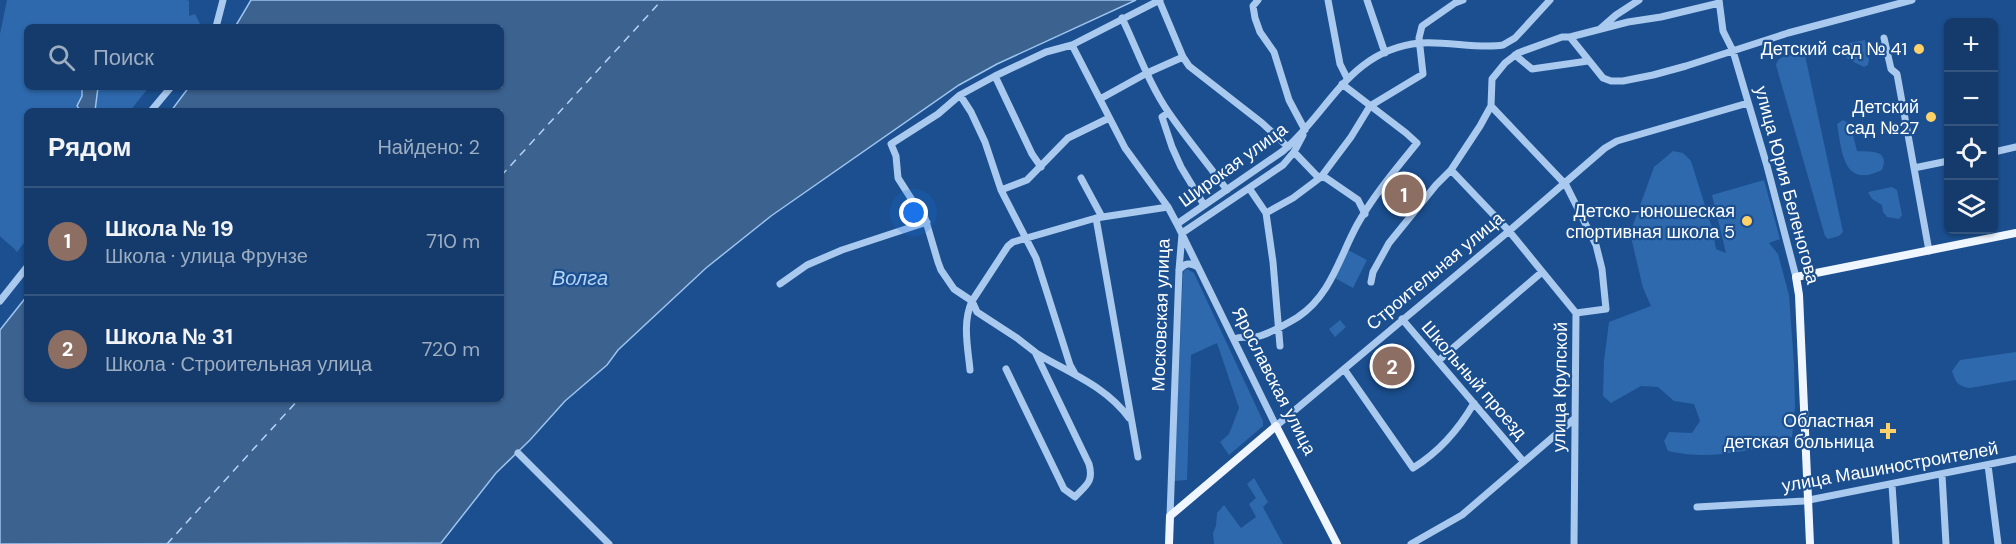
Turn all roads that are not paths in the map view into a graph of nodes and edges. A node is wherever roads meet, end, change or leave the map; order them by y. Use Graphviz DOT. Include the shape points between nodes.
graph roads {
  1 [pos="223,0"];
  2 [pos="1159,0"];
  3 [pos="1258,0"];
  4 [pos="1328,0"];
  5 [pos="1367,0"];
  6 [pos="1550,0"];
  7 [pos="1638,0"];
  8 [pos="1912,0"];
  9 [pos="1458,1"];
  10 [pos="1719,1"];
  11 [pos="1122,18"];
  12 [pos="217,24"];
  13 [pos="1598,31"];
  14 [pos="1570,37"];
  15 [pos="1884,38"];
  16 [pos="1420,44"];
  17 [pos="1072,45"];
  18 [pos="1503,45"];
  19 [pos="1733,51"];
  20 [pos="1385,53"];
  21 [pos="1183,57"];
  22 [pos="1512,57"];
  23 [pos="1588,61"];
  24 [pos="1148,73"];
  25 [pos="995,76"];
  26 [pos="1345,81"];
  27 [pos="168,90"];
  28 [pos="960,95"];
  29 [pos="1100,99"];
  30 [pos="1748,103"];
  31 [pos="1370,106"];
  32 [pos="1491,106"];
  33 [pos="154,108"];
  34 [pos="1168,113"];
  35 [pos="1109,118"];
  36 [pos="1305,130"];
  37 [pos="2016,147"];
  38 [pos="1291,149"];
  39 [pos="1998,151"];
  40 [pos="1944,162"];
  41 [pos="1041,168"];
  42 [pos="1914,168"];
  43 [pos="1451,170"];
  44 [pos="1321,177"];
  45 [pos="1082,178"];
  46 [pos="1564,183"];
  47 [pos="1249,188"];
  48 [pos="1001,190"];
  49 [pos="1227,190"];
  50 [pos="1204,205"];
  51 [pos="1168,207"];
  52 [pos="1266,213"];
  53 [pos="1365,214"];
  54 [pos="1099,217"];
  55 [pos="927,222"];
  56 [pos="1177,224"];
  57 [pos="1509,231"];
  58 [pos="1182,233"];
  59 [pos="2016,233"];
  60 [pos="1026,238"];
  61 [pos="1929,251"];
  62 [pos="1198,267"];
  63 [pos="1179,270"];
  64 [pos="24,271"];
  65 [pos="1542,272"];
  66 [pos="1796,277"];
  67 [pos="1371,282"];
  68 [pos="780,284"];
  69 [pos="0,301"];
  70 [pos="972,302"];
  71 [pos="1576,313"];
  72 [pos="1402,320"];
  73 [pos="1278,328"];
  74 [pos="1234,339"];
  75 [pos="1280,346"];
  76 [pos="1035,352"];
  77 [pos="1438,362"];
  78 [pos="1006,369"];
  79 [pos="1344,369"];
  80 [pos="970,370"];
  81 [pos="1076,374"];
  82 [pos="1474,404"];
  83 [pos="1574,419"];
  84 [pos="1131,420"];
  85 [pos="1276,426"];
  86 [pos="518,453"];
  87 [pos="1138,458"];
  88 [pos="2016,459"];
  89 [pos="1523,461"];
  90 [pos="1988,465"];
  91 [pos="1942,475"];
  92 [pos="1892,485"];
  93 [pos="1809,500"];
  94 [pos="1697,507"];
  95 [pos="1170,516"];
  96 [pos="609,544"];
  97 [pos="1169,544"];
  98 [pos="1337,544"];
  99 [pos="1412,544"];
  100 [pos="1574,544"];
  101 [pos="1810,544"];
  102 [pos="1896,544"];
  103 [pos="1946,544"];
  104 [pos="1998,544"];
  1 -- 12 [label="street"];
  2 -- 11 [label="street"];
  2 -- 21 [label="street"];
  3 -- 36 [label="street" via="1253,6 1254,18 1274,52 1289,100"];
  4 -- 26 [label="street"];
  5 -- 20 [label="street"];
  6 -- 18 [label="street" via="1515,38"];
  7 -- 13 [label="street"];
  8 -- 19 [label="street"];
  9 -- 16 [label="street" via="1425,22 1420,30"];
  10 -- 13 [label="street"];
  10 -- 19 [label="street, улица Юрия Беленогова" via="1724,31"];
  11 -- 17 [label="street"];
  11 -- 24 [label="street"];
  13 -- 14 [label="street"];
  14 -- 22 [label="street"];
  14 -- 23 [label="street"];
  15 -- 42 [label="street" via="1891,69 1897,74"];
  16 -- 18 [label="street, Широкая улица"];
  16 -- 20 [label="street, Широкая улица"];
  16 -- 31 [label="street" via="1423,74"];
  17 -- 25 [label="street" via="1046,52"];
  17 -- 29 [label="street, Московская улица"];
  18 -- 22 [label="street"];
  19 -- 23 [label="street" via="1623,81 1603,78"];
  19 -- 30 [label="street, улица Юрия Беленогова"];
  20 -- 26 [label="street, Широкая улица"];
  21 -- 24 [label="street"];
  21 -- 38 [label="street" via="1196,73"];
  22 -- 23 [label="street" via="1532,69"];
  22 -- 32 [label="street" via="1492,79"];
  24 -- 29 [label="street"];
  24 -- 34 [label="street"];
  25 -- 28 [label="street"];
  25 -- 41 [label="street"];
  26 -- 31 [label="street"];
  26 -- 36 [label="street, Широкая улица"];
  27 -- 33 [label="street"];
  28 -- 48 [label="street" via="985,142"];
  28 -- 55 [label="street" via="891,144 898,178 922,208"];
  29 -- 35 [label="street, Московская улица"];
  30 -- 46 [label="street, Строительная улица" via="1617,141"];
  30 -- 66 [label="street, улица Юрия Беленогова"];
  31 -- 44 [label="street"];
  31 -- 53 [label="street" via="1417,143"];
  32 -- 43 [label="street"];
  32 -- 46 [label="street"];
  34 -- 49 [label="street"];
  34 -- 50 [label="street" via="1162,117 1163,124"];
  35 -- 41 [label="street" via="1068,138"];
  35 -- 51 [label="street, Московская улица"];
  36 -- 38 [label="street, Широкая улица"];
  37 -- 39 [label="street"];
  38 -- 44 [label="street"];
  38 -- 47 [label="street, Широкая улица" via="1283,165"];
  38 -- 49 [label="street, Широкая улица"];
  40 -- 42 [label="street"];
  41 -- 48 [label="street" via="1027,180"];
  42 -- 61 [label="street"];
  43 -- 57 [label="street, улица Крупской"];
  43 -- 67 [label="street" via="1389,243"];
  44 -- 52 [label="street"];
  44 -- 53 [label="street" via="1358,200"];
  45 -- 54 [label="street"];
  46 -- 57 [label="street, Строительная улица"];
  46 -- 71 [label="street" via="1596,245 1606,309"];
  47 -- 52 [label="street"];
  47 -- 58 [label="street, Широкая улица"];
  48 -- 60 [label="street"];
  49 -- 50 [label="street, Широкая улица"];
  50 -- 56 [label="street, Широкая улица"];
  51 -- 54 [label="street"];
  51 -- 56 [label="street, Московская улица"];
  52 -- 73 [label="street"];
  53 -- 73 [label="street" via="1322,295"];
  54 -- 60 [label="street"];
  54 -- 84 [label="street"];
  55 -- 68 [label="street" via="807,265"];
  55 -- 70 [label="street" via="941,270 954,289"];
  56 -- 58 [label="street, Московская улица"];
  57 -- 65 [label="street, улица Крупской"];
  57 -- 72 [label="street, Строительная улица"];
  58 -- 62 [label="street, Ярославская улица"];
  58 -- 63 [label="street, Московская улица"];
  59 -- 61 [label="main road"];
  60 -- 70 [label="street" via="1008,246"];
  60 -- 81 [label="street" via="1036,258 1065,353"];
  61 -- 66 [label="main road"];
  62 -- 63 [label="street" via="1191,263"];
  62 -- 74 [label="street, Ярославская улица"];
  63 -- 95 [label="street, Московская улица"];
  64 -- 69 [label="street"];
  65 -- 71 [label="street, улица Крупской"];
  65 -- 77 [label="street"];
  66 -- 93 [label="main road, улица Юрия Беленогова"];
  70 -- 76 [label="street" via="977,312"];
  70 -- 80 [label="street" via="966,319"];
  71 -- 83 [label="street, улица Крупской"];
  72 -- 77 [label="street, Школьный проезд"];
  72 -- 79 [label="street, Строительная улица"];
  73 -- 74 [label="street" via="1259,336"];
  73 -- 75 [label="street"];
  74 -- 85 [label="street, Ярославская улица"];
  76 -- 78 [label="street" via="1092,474 1075,497 1064,489"];
  76 -- 81 [label="street"];
  77 -- 82 [label="street, Школьный проезд"];
  79 -- 82 [label="street" via="1413,468 1427,460 1461,426"];
  79 -- 85 [label="street, Строительная улица"];
  81 -- 84 [label="street" via="1120,405"];
  82 -- 89 [label="street, Школьный проезд"];
  83 -- 89 [label="street"];
  83 -- 100 [label="street, улица Крупской"];
  84 -- 87 [label="street"];
  85 -- 95 [label="main road, Строительная улица"];
  85 -- 98 [label="main road, Ярославская улица"];
  86 -- 96 [label="street"];
  88 -- 90 [label="street, улица Машиностроителей"];
  89 -- 99 [label="street" via="1462,515"];
  90 -- 91 [label="street, улица Машиностроителей"];
  90 -- 104 [label="street"];
  91 -- 92 [label="street, улица Машиностроителей"];
  91 -- 103 [label="street"];
  92 -- 93 [label="street, улица Машиностроителей"];
  92 -- 102 [label="street"];
  93 -- 94 [label="street, улица Машиностроителей"];
  93 -- 101 [label="main road, улица Юрия Беленогова"];
  95 -- 97 [label="main road, Московская улица"];
}
